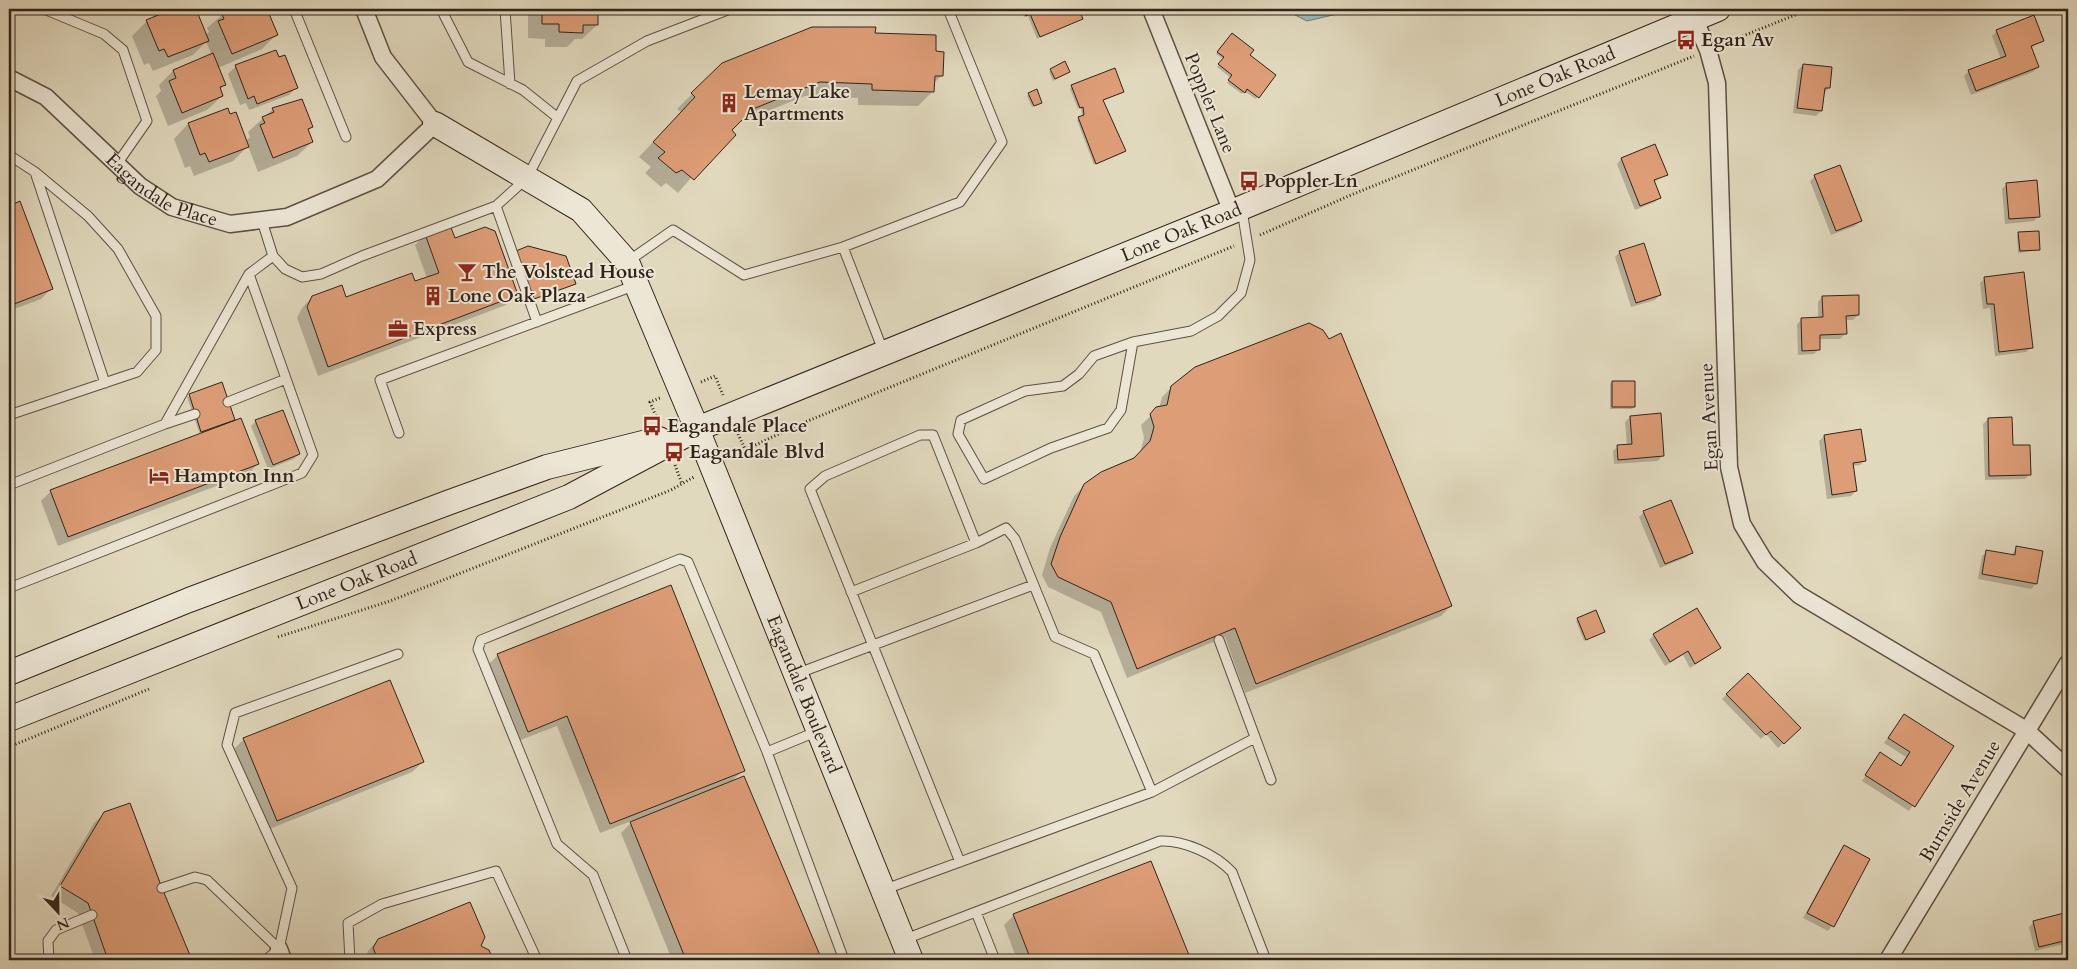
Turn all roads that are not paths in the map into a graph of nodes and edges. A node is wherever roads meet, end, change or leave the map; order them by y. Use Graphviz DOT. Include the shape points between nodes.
graph roads {
  1 [pos="44,9"];
  2 [pos="294,9"];
  3 [pos="364,9"];
  4 [pos="441,9"];
  5 [pos="505,9"];
  6 [pos="730,9"];
  7 [pos="948,9"];
  8 [pos="1151,9"];
  9 [pos="1718,9"];
  10 [pos="1694,18"];
  11 [pos="9,78"];
  12 [pos="510,84"];
  13 [pos="558,118"];
  14 [pos="435,124"];
  15 [pos="346,138"];
  16 [pos="9,155"];
  17 [pos="117,164"];
  18 [pos="34,172"];
  19 [pos="527,178"];
  20 [pos="496,206"];
  21 [pos="1237,210"];
  22 [pos="262,221"];
  23 [pos="843,247"];
  24 [pos="273,256"];
  25 [pos="627,262"];
  26 [pos="249,274"];
  27 [pos="636,284"];
  28 [pos="537,322"];
  29 [pos="1133,342"];
  30 [pos="884,353"];
  31 [pos="286,379"];
  32 [pos="105,383"];
  33 [pos="228,402"];
  34 [pos="196,414"];
  35 [pos="9,415"];
  36 [pos="165,424"];
  37 [pos="697,429"];
  38 [pos="399,433"];
  39 [pos="9,485"];
  40 [pos="976,543"];
  41 [pos="1033,585"];
  42 [pos="9,588"];
  43 [pos="851,592"];
  44 [pos="1219,640"];
  45 [pos="873,646"];
  46 [pos="73,647"];
  47 [pos="398,654"];
  48 [pos="9,662"];
  49 [pos="2068,663"];
  50 [pos="9,673"];
  51 [pos="796,675"];
  52 [pos="9,719"];
  53 [pos="2026,730"];
  54 [pos="819,731"];
  55 [pos="1255,738"];
  56 [pos="767,752"];
  57 [pos="2068,769"];
  58 [pos="1271,780"];
  59 [pos="1152,792"];
  60 [pos="960,862"];
  61 [pos="162,888"];
  62 [pos="883,890"];
  63 [pos="976,912"];
  64 [pos="92,915"];
  65 [pos="907,950"];
  66 [pos="278,957"];
  67 [pos="49,960"];
  68 [pos="266,960"];
  69 [pos="350,960"];
  70 [pos="537,960"];
  71 [pos="627,960"];
  72 [pos="844,960"];
  73 [pos="995,960"];
  74 [pos="1266,960"];
  75 [pos="1888,960"];
  1 -- 17 [label="lane" via="104,34 123,50 147,121"];
  2 -- 15 [label="lane"];
  3 -- 14 [label="street" via="384,57"];
  4 -- 12 [label="lane" via="468,62"];
  5 -- 12 [label="lane"];
  6 -- 13 [label="lane" via="647,41 577,81"];
  7 -- 23 [label="lane" via="1002,142 960,202"];
  8 -- 21 [label="street, Poppler Lane"];
  9 -- 10 [label="main road, Lone Oak Road"];
  10 -- 21 [label="main road, Lone Oak Road"];
  10 -- 53 [label="street, Egan Avenue" via="1708,50 1717,83 1729,467 1742,524 1765,562 1799,595"];
  11 -- 17 [label="street, Eagandale Place" via="46,97"];
  12 -- 13 [label="lane" via="523,90"];
  13 -- 19 [label="lane"];
  14 -- 19 [label="main road"];
  14 -- 22 [label="street, Eagandale Place" via="377,179 287,217"];
  16 -- 18 [label="lane"];
  17 -- 22 [label="street, Eagandale Place" via="140,186 172,207 230,224"];
  18 -- 32 [label="lane"];
  18 -- 32 [label="lane" via="88,216 118,249 156,316 156,350 138,372"];
  19 -- 20 [label="lane"];
  19 -- 25 [label="main road" via="582,210"];
  20 -- 24 [label="lane" via="311,276 293,274"];
  20 -- 28 [label="lane"];
  21 -- 29 [label="lane" via="1250,260 1241,293 1218,316 1191,331"];
  21 -- 30 [label="main road, Lone Oak Road"];
  22 -- 24 [label="lane"];
  23 -- 25 [label="lane" via="744,275 673,230"];
  23 -- 30 [label="lane"];
  24 -- 26 [label="lane"];
  25 -- 27 [label="main road"];
  26 -- 31 [label="lane"];
  26 -- 36 [label="lane"];
  27 -- 28 [label="lane"];
  27 -- 37 [label="main road"];
  28 -- 38 [label="lane" via="380,380"];
  29 -- 29 [label="lane" via="1121,410 1108,428 1051,448 984,478 958,434 961,420 1025,391 1063,386 1079,374 1094,356"];
  30 -- 37 [label="main road, Lone Oak Road"];
  31 -- 33 [label="lane"];
  31 -- 42 [label="lane" via="313,455 302,473"];
  32 -- 35 [label="lane"];
  34 -- 36 [label="lane"];
  36 -- 39 [label="lane"];
  37 -- 46 [label="main road, Lone Oak Road" via="548,467"];
  37 -- 51 [label="main road, Eagandale Boulevard"];
  37 -- 52 [label="main road, Lone Oak Road" via="568,497"];
  40 -- 41 [label="lane" via="1006,528 1015,539"];
  40 -- 43 [label="lane"];
  40 -- 43 [label="lane" via="933,435 920,435 825,476 810,489"];
  41 -- 45 [label="lane"];
  41 -- 59 [label="lane" via="1055,637 1094,654"];
  43 -- 45 [label="lane"];
  44 -- 55 [label="lane"];
  45 -- 51 [label="lane"];
  45 -- 60 [label="lane"];
  46 -- 48 [label="main road"];
  46 -- 50 [label="main road, Lone Oak Road"];
  47 -- 66 [label="lane" via="235,713 227,745 292,888"];
  49 -- 53 [label="street, Burnside Avenue"];
  51 -- 54 [label="main road, Eagandale Boulevard"];
  53 -- 57 [label="street, Egan Avenue"];
  53 -- 75 [label="street, Burnside Avenue"];
  54 -- 56 [label="lane"];
  54 -- 62 [label="main road, Eagandale Boulevard"];
  55 -- 58 [label="lane"];
  55 -- 59 [label="lane"];
  56 -- 71 [label="lane" via="684,559 481,640 478,649 557,844 593,875"];
  56 -- 72 [label="lane"];
  59 -- 60 [label="lane"];
  60 -- 62 [label="lane"];
  61 -- 66 [label="lane" via="195,877 207,880"];
  62 -- 65 [label="main road, Eagandale Boulevard"];
  63 -- 65 [label="lane"];
  63 -- 73 [label="lane"];
  63 -- 74 [label="lane" via="1160,841 1172,840 1222,862 1232,872"];
  64 -- 67 [label="lane" via="56,930 48,941"];
  66 -- 68 [label="lane"];
  69 -- 70 [label="lane" via="348,923 382,904 496,871"];
}
